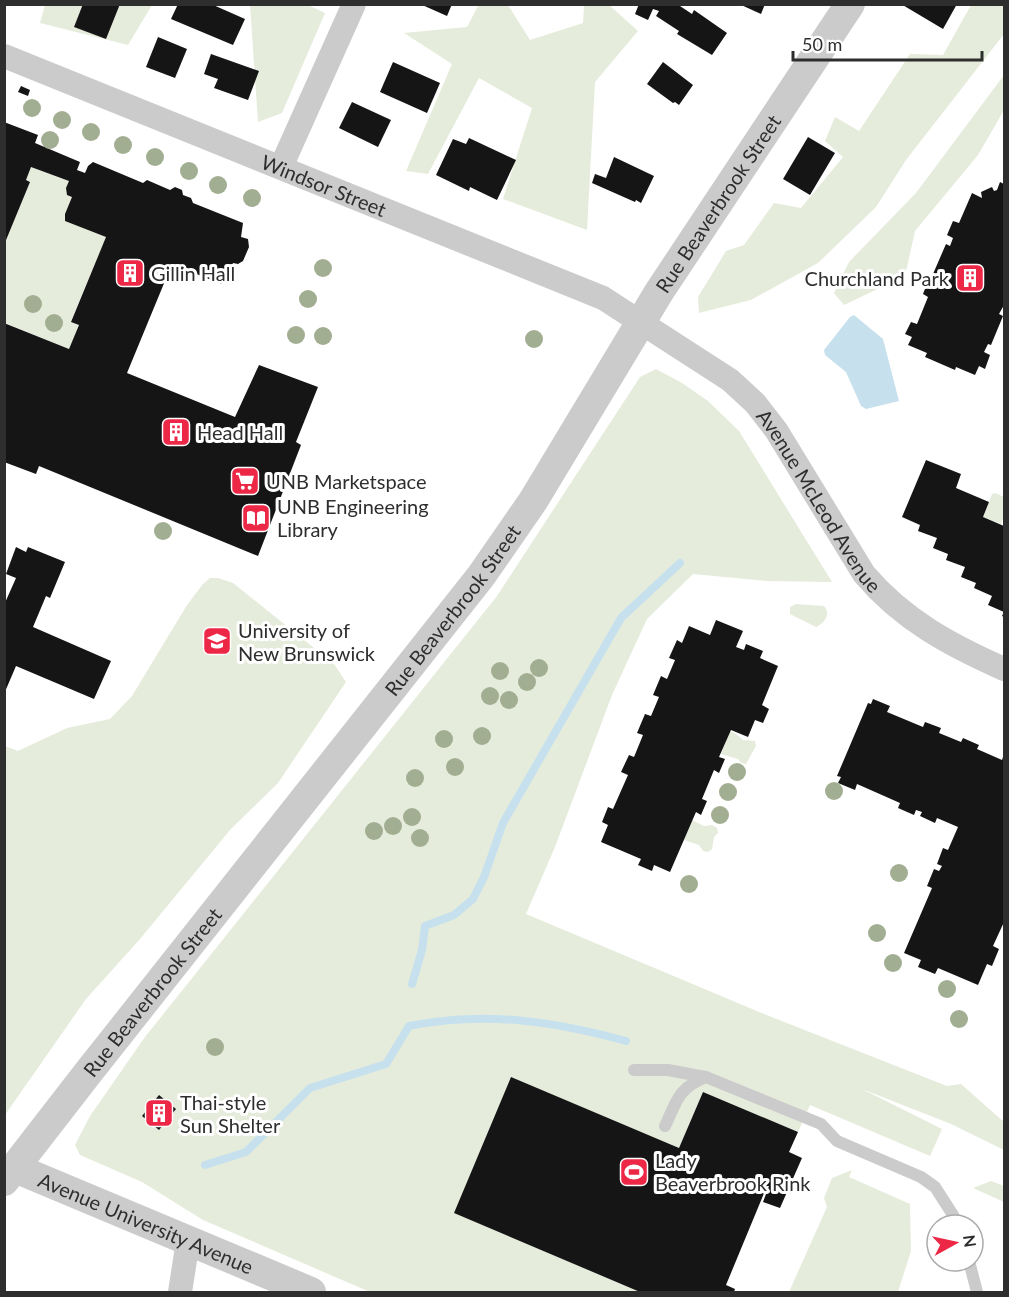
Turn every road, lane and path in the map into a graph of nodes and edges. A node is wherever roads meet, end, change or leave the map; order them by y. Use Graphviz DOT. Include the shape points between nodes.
graph roads {
  1 [pos="354,4"];
  2 [pos="850,4"];
  3 [pos="4,56"];
  4 [pos="281,167"];
  5 [pos="640,322"];
  6 [pos="1005,669"];
  7 [pos="634,1070"];
  8 [pos="706,1077"];
  9 [pos="665,1126"];
  10 [pos="8,1171"];
  11 [pos="952,1213"];
  12 [pos="188,1241"];
  13 [pos="972,1273"];
  14 [pos="180,1293"];
  15 [pos="311,1293"];
  16 [pos="977,1293"];
  1 -- 4 [label="street"];
  2 -- 5 [label="street, Rue Beaverbrook Street"];
  3 -- 4 [label="street, Windsor Street"];
  4 -- 5 [label="street, Windsor Street" via="593,294"];
  5 -- 6 [label="street, Avenue McLeod Avenue" via="730,380 755,403 776,430 864,574 886,598 946,642"];
  5 -- 10 [label="street, Rue Beaverbrook Street" via="533,501 481,576"];
  7 -- 8 [label="lane" via="668,1070"];
  8 -- 9 [label="lane" via="690,1083 679,1095"];
  8 -- 11 [label="lane" via="821,1124 837,1141 921,1177 935,1188"];
  10 -- 12 [label="street, Avenue University Avenue"];
  12 -- 14 [label="street"];
  12 -- 15 [label="street, Avenue University Avenue"];
  13 -- 16 [label="lane"];
}
